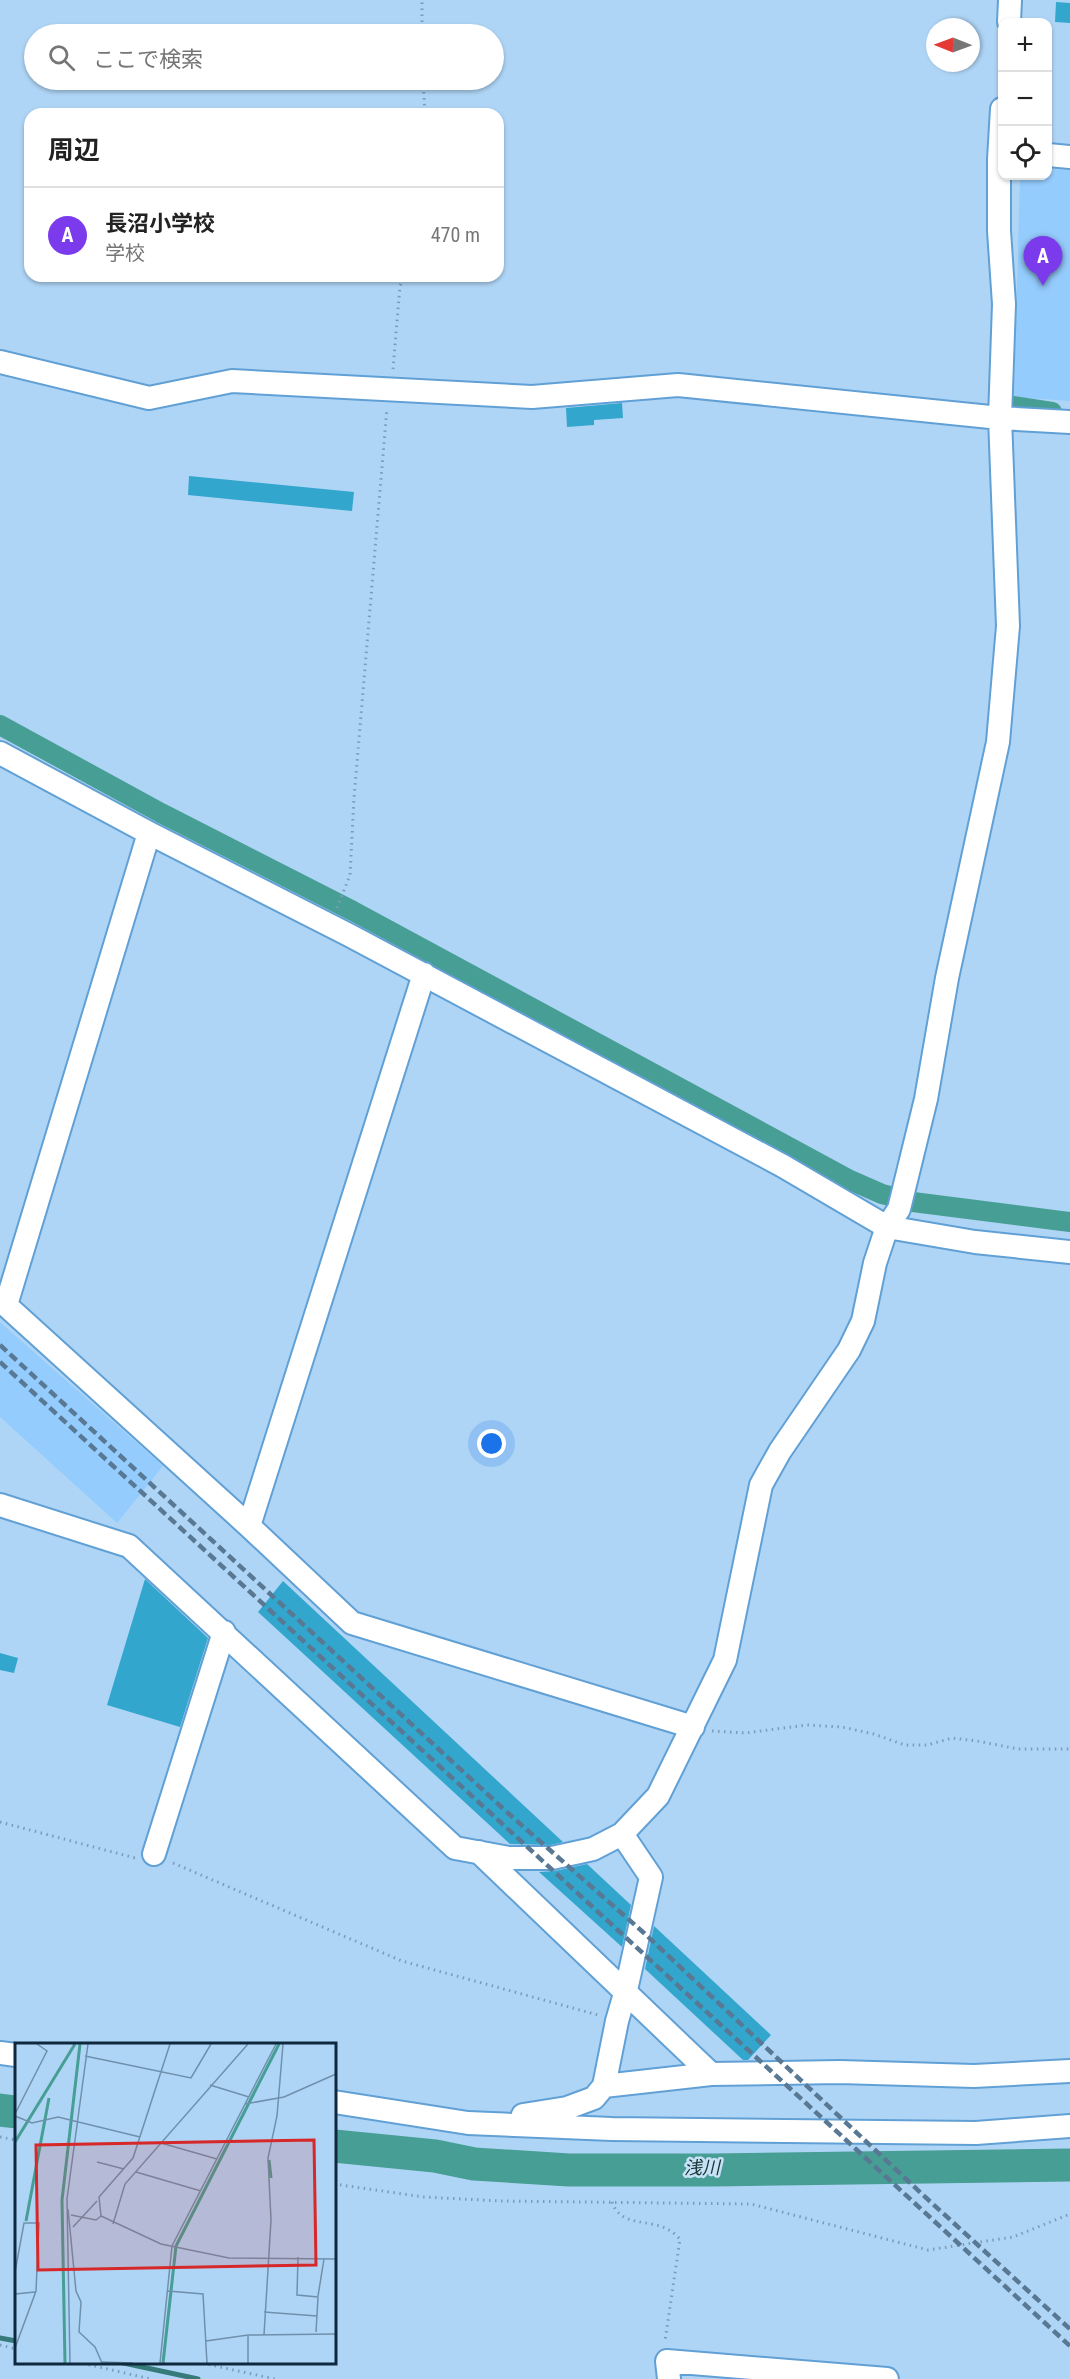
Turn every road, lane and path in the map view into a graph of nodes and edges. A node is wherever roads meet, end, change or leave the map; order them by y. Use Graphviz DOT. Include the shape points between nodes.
graph roads {
  1 [pos="422,0"];
  2 [pos="1010,0"];
  3 [pos="1009,18"];
  4 [pos="422,24"];
  5 [pos="423,90"];
  6 [pos="424,108"];
  7 [pos="1052,156"];
  8 [pos="1070,157"];
  9 [pos="1000,180"];
  10 [pos="402,282"];
  11 [pos="0,362"];
  12 [pos="389,390"];
  13 [pos="1000,418"];
  14 [pos="1070,422"];
  15 [pos="0,753"];
  16 [pos="149,833"];
  17 [pos="342,898"];
  18 [pos="424,974"];
  19 [pos="893,1218"];
  20 [pos="1070,1252"];
  21 [pos="3,1303"];
  22 [pos="0,1505"];
  23 [pos="249,1526"];
  24 [pos="224,1632"];
  25 [pos="693,1727"];
  26 [pos="1070,1749"];
  27 [pos="0,1822"];
  28 [pos="622,1834"];
  29 [pos="478,1852"];
  30 [pos="154,1854"];
  31 [pos="626,1990"];
  32 [pos="617,2021"];
  33 [pos="0,2053"];
  34 [pos="15,2055"];
  35 [pos="1070,2071"];
  36 [pos="711,2074"];
  37 [pos="604,2086"];
  38 [pos="336,2102"];
  39 [pos="468,2123"];
  40 [pos="1070,2126"];
  41 [pos="0,2137"];
  42 [pos="15,2139"];
  43 [pos="336,2184"];
  44 [pos="612,2202"];
  45 [pos="1070,2214"];
  46 [pos="0,2345"];
  47 [pos="15,2349"];
  48 [pos="86,2364"];
  49 [pos="206,2364"];
  50 [pos="668,2370"];
  51 [pos="151,2379"];
  52 [pos="274,2379"];
  53 [pos="887,2379"];
  1 -- 4 [label="path"];
  2 -- 3 [label="street"];
  5 -- 6 [label="path"];
  7 -- 8 [label="street"];
  9 -- 13 [label="street" via="1004,304"];
  10 -- 12 [label="path"];
  11 -- 12 [label="street" via="149,398 232,381"];
  12 -- 13 [label="street" via="532,397 678,385"];
  12 -- 17 [label="path" via="350,875"];
  13 -- 14 [label="street"];
  13 -- 19 [label="street" via="1008,626 998,742 947,978 926,1099 905,1187"];
  15 -- 16 [label="street"];
  16 -- 18 [label="street"];
  16 -- 21 [label="street"];
  18 -- 19 [label="street" via="783,1166"];
  18 -- 23 [label="street"];
  19 -- 20 [label="street" via="975,1242"];
  19 -- 25 [label="street" via="875,1263 863,1321 849,1350 761,1485 725,1660"];
  21 -- 23 [label="street"];
  22 -- 24 [label="street" via="129,1546"];
  23 -- 25 [label="street" via="352,1623"];
  24 -- 29 [label="street" via="455,1848"];
  24 -- 30 [label="street"];
  25 -- 26 [label="path" via="718,1733 807,1725 842,1727 905,1745 952,1738 1018,1749"];
  25 -- 28 [label="street" via="657,1796"];
  27 -- 30 [label="path" via="132,1859"];
  28 -- 29 [label="street" via="593,1849 552,1858 509,1858"];
  28 -- 31 [label="street" via="651,1877"];
  29 -- 31 [label="street"];
  30 -- 32 [label="path" via="402,1961"];
  31 -- 32 [label="street"];
  31 -- 36 [label="street"];
  32 -- 37 [label="street"];
  33 -- 34 [label="street"];
  35 -- 36 [label="street" via="974,2076"];
  36 -- 37 [label="street"];
  37 -- 39 [label="street" via="594,2098 567,2108"];
  38 -- 39 [label="street"];
  39 -- 40 [label="street" via="612,2129 976,2133"];
  41 -- 42 [label="path"];
  43 -- 44 [label="path" via="423,2196"];
  44 -- 45 [label="path" via="751,2204 928,2250 1013,2237"];
  44 -- 50 [label="path" via="615,2212 623,2217 668,2229 680,2239 664,2337"];
  46 -- 47 [label="path"];
  48 -- 51 [label="path"];
  49 -- 52 [label="path"];
  50 -- 53 [label="street"];
}
